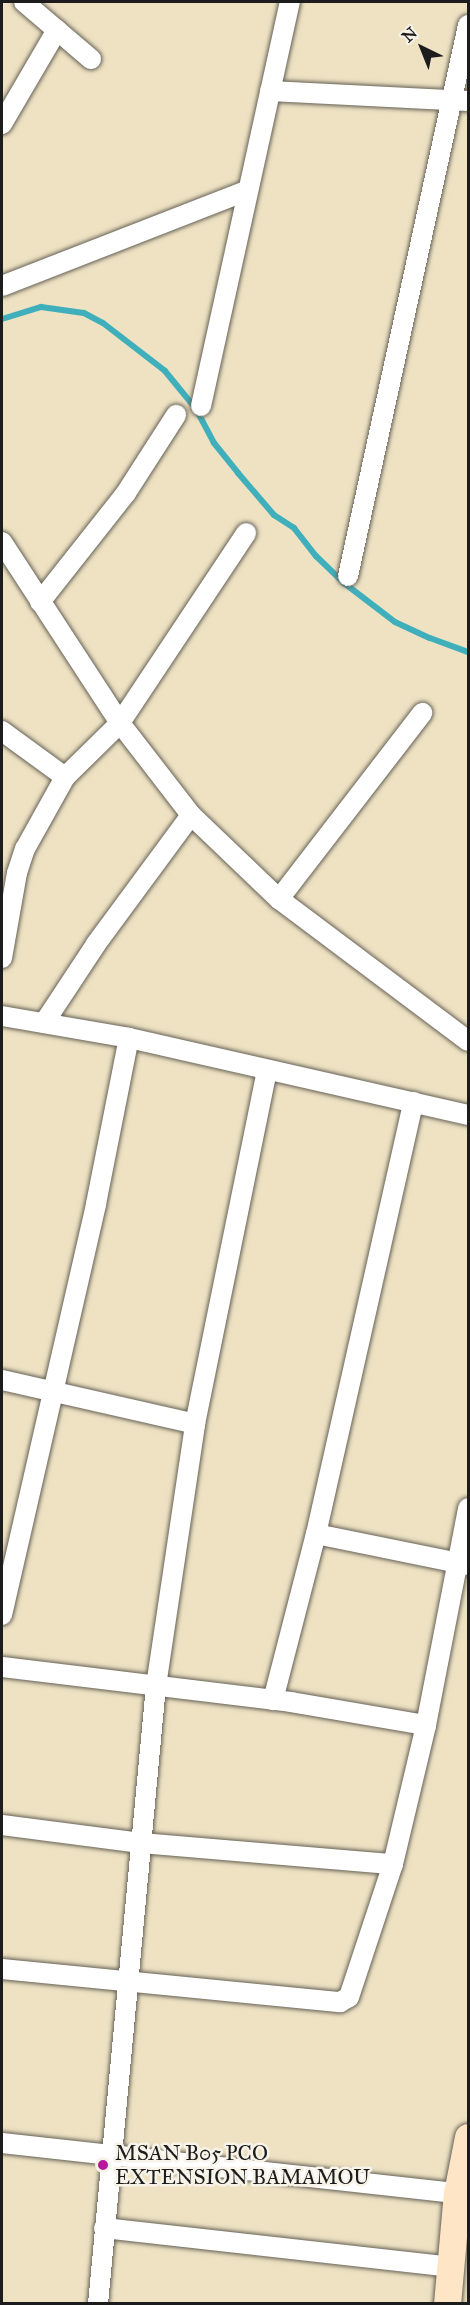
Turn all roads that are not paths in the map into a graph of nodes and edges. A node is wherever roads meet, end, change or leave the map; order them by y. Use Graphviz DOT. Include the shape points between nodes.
graph roads {
  1 [pos="290,2"];
  2 [pos="32,4"];
  3 [pos="468,25"];
  4 [pos="57,30"];
  5 [pos="91,59"];
  6 [pos="270,91"];
  7 [pos="460,101"];
  8 [pos="2,124"];
  9 [pos="249,190"];
  10 [pos="2,286"];
  11 [pos="201,406"];
  12 [pos="176,415"];
  13 [pos="246,533"];
  14 [pos="2,542"];
  15 [pos="348,576"];
  16 [pos="40,602"];
  17 [pos="422,713"];
  18 [pos="120,723"];
  19 [pos="2,731"];
  20 [pos="65,777"];
  21 [pos="192,815"];
  22 [pos="279,899"];
  23 [pos="5,927"];
  24 [pos="2,958"];
  25 [pos="2,1016"];
  26 [pos="44,1023"];
  27 [pos="129,1038"];
  28 [pos="468,1041"];
  29 [pos="267,1071"];
  30 [pos="413,1102"];
  31 [pos="468,1115"];
  32 [pos="2,1380"];
  33 [pos="51,1392"];
  34 [pos="195,1424"];
  35 [pos="468,1508"];
  36 [pos="316,1534"];
  37 [pos="462,1564"];
  38 [pos="2,1615"];
  39 [pos="2,1667"];
  40 [pos="156,1686"];
  41 [pos="273,1700"];
  42 [pos="426,1725"];
  43 [pos="2,1825"];
  44 [pos="141,1843"];
  45 [pos="393,1864"];
  46 [pos="2,1969"];
  47 [pos="128,1982"];
  48 [pos="468,2138"];
  49 [pos="2,2143"];
  50 [pos="111,2156"];
  51 [pos="463,2196"];
  52 [pos="104,2228"];
  53 [pos="450,2266"];
  54 [pos="98,2304"];
  55 [pos="447,2304"];
  1 -- 6 [label="street"];
  2 -- 4 [label="street"];
  3 -- 7 [label="street"];
  4 -- 5 [label="street"];
  4 -- 8 [label="street"];
  6 -- 7 [label="street"];
  6 -- 9 [label="street"];
  7 -- 15 [label="street"];
  9 -- 10 [label="street"];
  9 -- 11 [label="street"];
  12 -- 16 [label="street" via="126,493"];
  13 -- 18 [label="street"];
  14 -- 16 [label="street"];
  16 -- 18 [label="street"];
  17 -- 22 [label="street"];
  18 -- 20 [label="street"];
  18 -- 21 [label="street"];
  19 -- 20 [label="street"];
  20 -- 23 [label="street" via="25,849"];
  21 -- 22 [label="street"];
  21 -- 26 [label="street" via="96,944"];
  22 -- 28 [label="street"];
  23 -- 24 [label="street"];
  25 -- 26 [label="street"];
  26 -- 27 [label="street"];
  27 -- 29 [label="street"];
  27 -- 33 [label="street" via="96,1204"];
  29 -- 30 [label="street"];
  29 -- 34 [label="street"];
  30 -- 31 [label="street"];
  30 -- 36 [label="street"];
  32 -- 33 [label="street"];
  33 -- 34 [label="street"];
  33 -- 38 [label="street"];
  34 -- 40 [label="street"];
  35 -- 37 [label="street"];
  36 -- 37 [label="street"];
  36 -- 41 [label="street"];
  37 -- 42 [label="street"];
  39 -- 40 [label="street"];
  40 -- 41 [label="street"];
  40 -- 44 [label="street"];
  41 -- 42 [label="street"];
  42 -- 45 [label="street"];
  43 -- 44 [label="street"];
  44 -- 45 [label="street"];
  44 -- 47 [label="street"];
  45 -- 47 [label="street" via="353,1987 340,2002"];
  46 -- 47 [label="street"];
  47 -- 50 [label="street"];
  48 -- 51 [label="main road"];
  49 -- 50 [label="street"];
  50 -- 51 [label="street"];
  50 -- 52 [label="street"];
  51 -- 53 [label="main road"];
  52 -- 53 [label="street"];
  52 -- 54 [label="street"];
  53 -- 55 [label="main road"];
}
